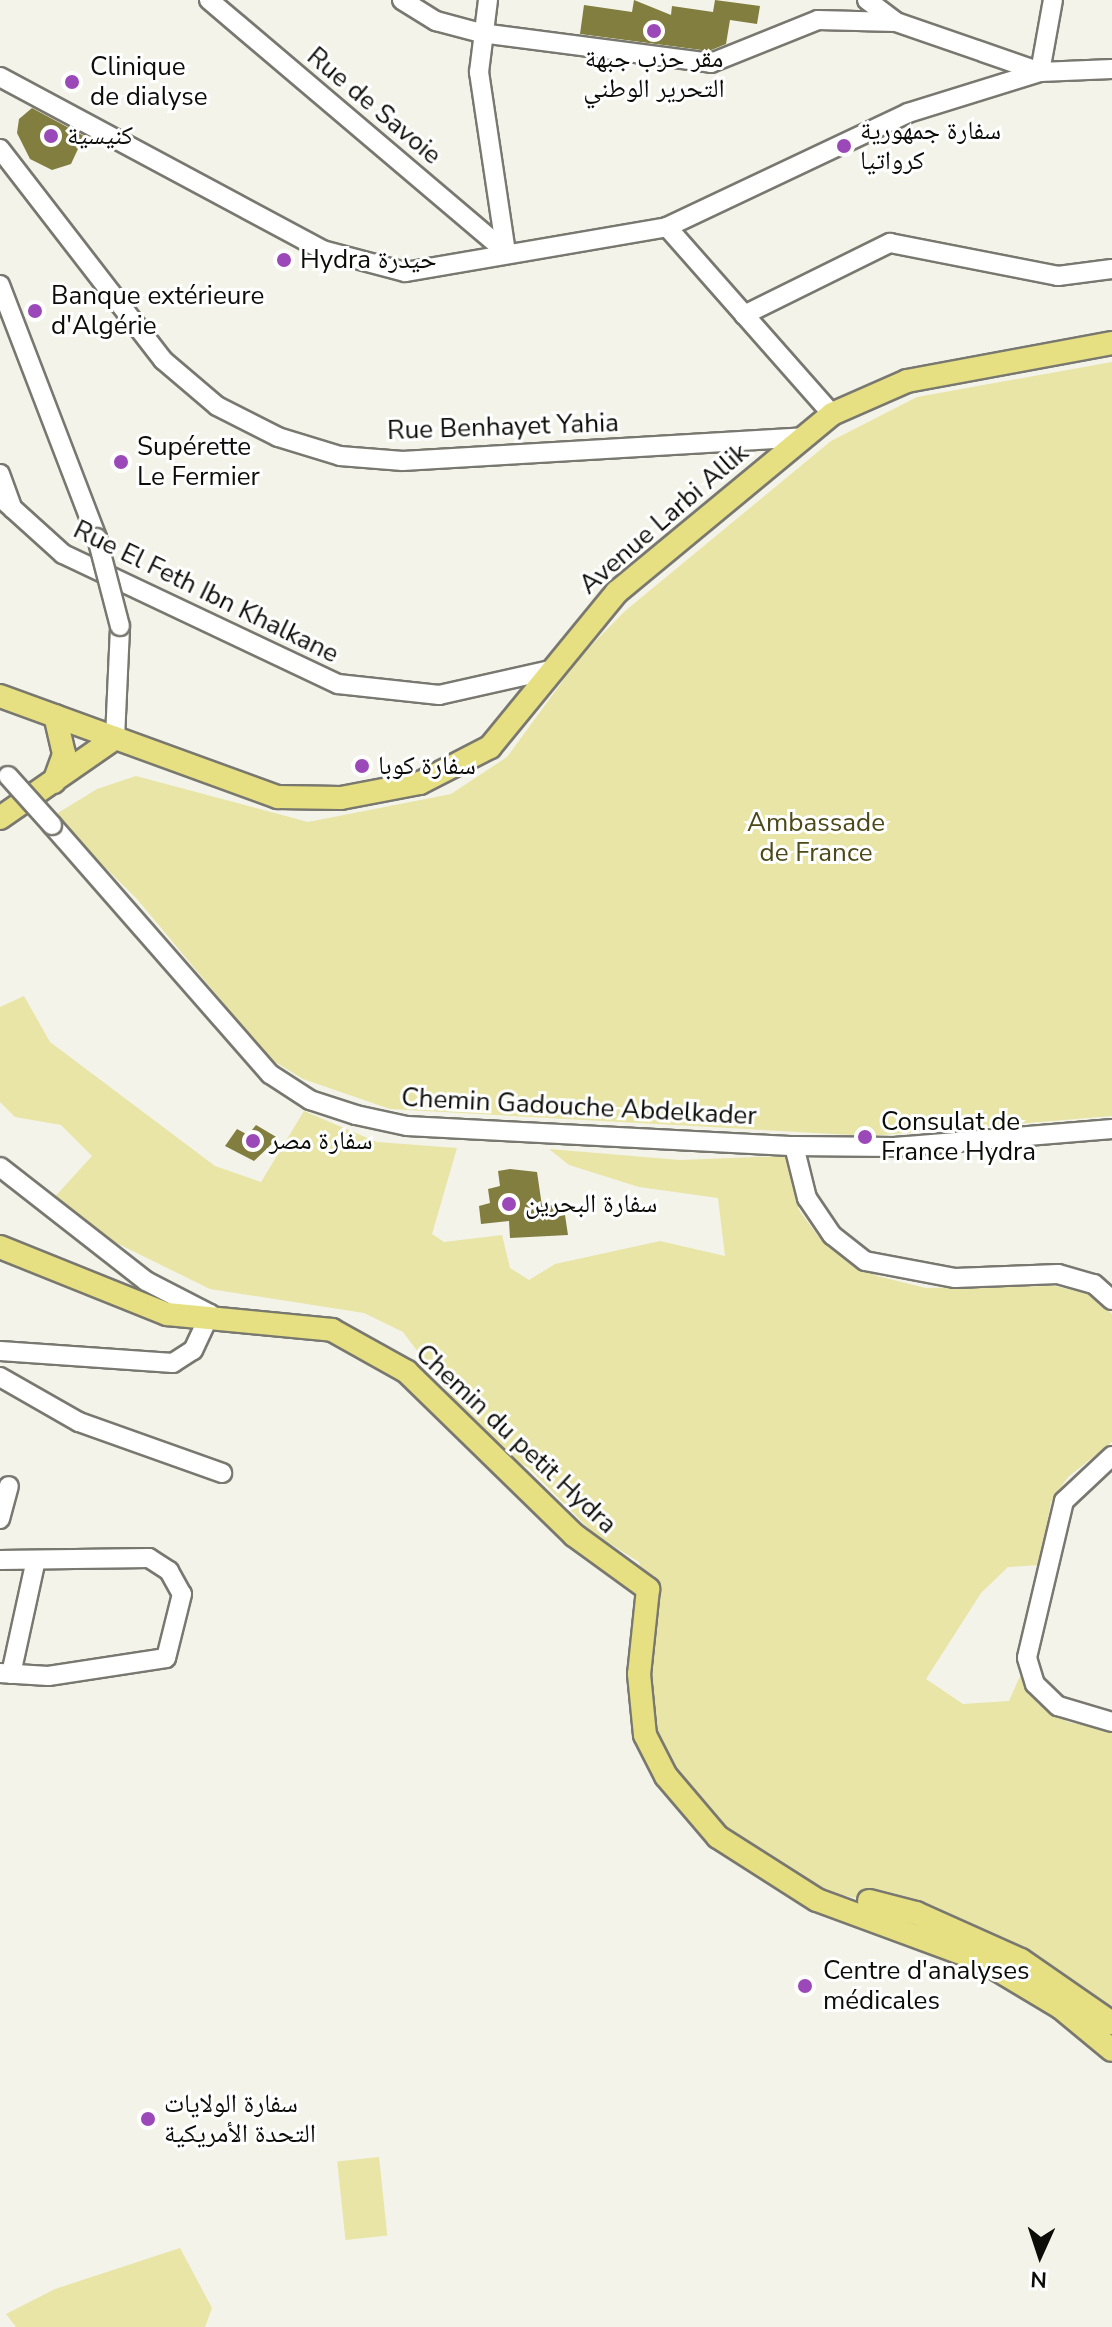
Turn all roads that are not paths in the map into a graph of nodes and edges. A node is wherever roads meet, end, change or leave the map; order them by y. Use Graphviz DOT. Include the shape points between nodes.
graph roads {
  1 [pos="209,0"];
  2 [pos="402,0"];
  3 [pos="488,0"];
  4 [pos="867,0"];
  5 [pos="1053,0"];
  6 [pos="896,22"];
  7 [pos="481,33"];
  8 [pos="1112,69"];
  9 [pos="1040,72"];
  10 [pos="0,77"];
  11 [pos="0,149"];
  12 [pos="667,227"];
  13 [pos="506,252"];
  14 [pos="1112,269"];
  15 [pos="0,285"];
  16 [pos="744,315"];
  17 [pos="1112,343"];
  18 [pos="832,414"];
  19 [pos="803,437"];
  20 [pos="0,474"];
  21 [pos="0,497"];
  22 [pos="8,518"];
  23 [pos="550,670"];
  24 [pos="0,696"];
  25 [pos="55,716"];
  26 [pos="105,735"];
  27 [pos="161,757"];
  28 [pos="4,772"];
  29 [pos="54,782"];
  30 [pos="0,818"];
  31 [pos="1112,1129"];
  32 [pos="794,1146"];
  33 [pos="0,1167"];
  34 [pos="0,1247"];
  35 [pos="1112,1300"];
  36 [pos="210,1314"];
  37 [pos="0,1351"];
  38 [pos="0,1377"];
  39 [pos="1112,1456"];
  40 [pos="222,1473"];
  41 [pos="9,1486"];
  42 [pos="0,1519"];
  43 [pos="0,1560"];
  44 [pos="35,1564"];
  45 [pos="6,1674"];
  46 [pos="1112,1722"];
  47 [pos="817,1900"];
  48 [pos="1112,2023"];
  49 [pos="1112,2050"];
  1 -- 13 [label="street, Rue de Savoie"];
  2 -- 7 [label="street" via="436,21"];
  3 -- 7 [label="street"];
  4 -- 6 [label="street"];
  5 -- 9 [label="street"];
  6 -- 7 [label="street" via="818,20 711,63"];
  6 -- 9 [label="street"];
  7 -- 13 [label="street" via="479,72"];
  8 -- 9 [label="street"];
  9 -- 12 [label="street" via="908,113"];
  10 -- 13 [label="street" via="50,99 227,203 355,262 405,272"];
  11 -- 19 [label="street, Rue Benhayet Yahia" via="163,360 217,406 278,437 340,456 403,461"];
  12 -- 13 [label="street"];
  12 -- 16 [label="street"];
  14 -- 16 [label="street" via="1058,276 890,243"];
  15 -- 26 [label="street, bridge" via="97,538 120,626 119,679"];
  16 -- 18 [label="street"];
  17 -- 18 [label="main road, Avenue Larbi Allik" via="907,381"];
  18 -- 19 [label="main road, Avenue Larbi Allik"];
  19 -- 23 [label="main road, Avenue Larbi Allik" via="617,592"];
  20 -- 22 [label="street"];
  21 -- 22 [label="street, Rue El Feth Ibn Khalkane"];
  22 -- 23 [label="street, Rue El Feth Ibn Khalkane" via="63,554 338,684 439,695"];
  23 -- 27 [label="main road, Avenue Larbi Allik" via="490,747 420,783 307,801"];
  24 -- 25 [label="main road"];
  25 -- 26 [label="main road"];
  25 -- 29 [label="main road" via="64,754"];
  26 -- 27 [label="main road"];
  26 -- 29 [label="main road"];
  27 -- 29 [label="main road" via="119,758"];
  28 -- 32 [label="street, Chemin Gadouche Abdelkader, bridge" via="229,1031 270,1074 310,1100 407,1126"];
  29 -- 30 [label="main road"];
  31 -- 32 [label="street, Chemin Gadouche Abdelkader" via="894,1147"];
  32 -- 35 [label="street" via="807,1198 832,1235 865,1261 955,1278 1058,1274 1094,1284"];
  33 -- 36 [label="street, Chemin du petit Hydra" via="146,1281"];
  34 -- 36 [label="main road" via="167,1314"];
  36 -- 37 [label="street" via="193,1350 173,1363"];
  36 -- 47 [label="main road, Chemin du petit Hydra" via="280,1320 359,1341 407,1372 574,1535 640,1580 650,1598 639,1710 666,1776 747,1861"];
  38 -- 40 [label="street" via="79,1422"];
  39 -- 46 [label="street" via="1064,1501 1027,1658 1035,1684 1058,1706"];
  41 -- 42 [label="street"];
  43 -- 44 [label="street"];
  44 -- 45 [label="street"];
  44 -- 45 [label="street" via="149,1558 169,1571 182,1594 178,1622 166,1658 148,1665 126,1661 48,1676"];
  47 -- 48 [label="main road" via="847,1897 916,1913 1056,1980"];
  47 -- 49 [label="main road, Chemin du petit Hydra" via="983,1961 1060,2007"];
}
